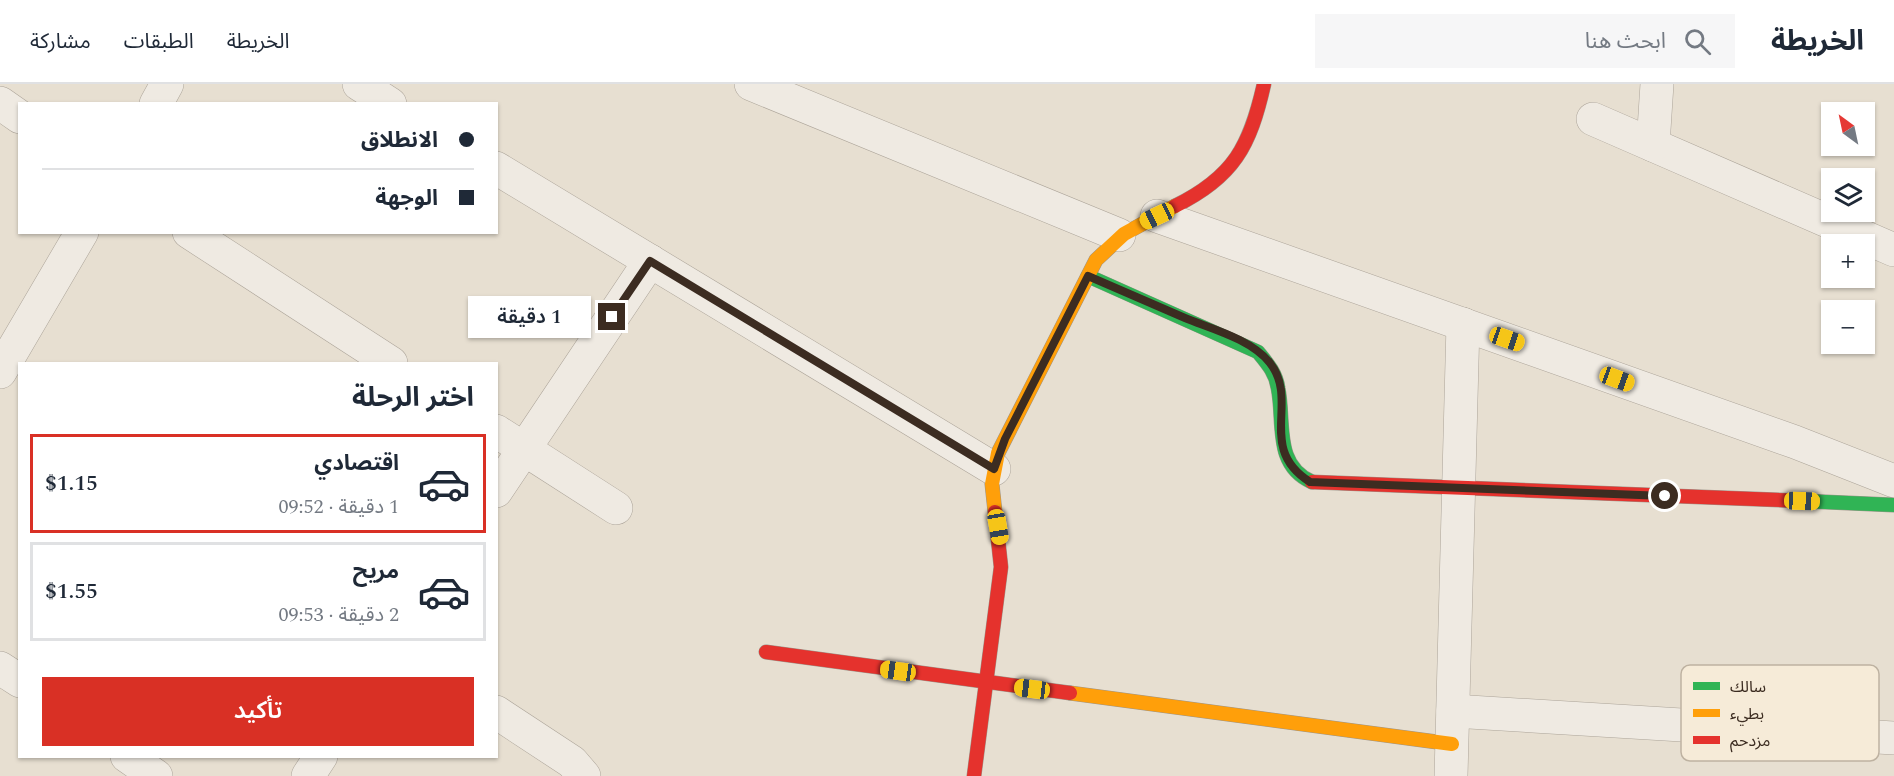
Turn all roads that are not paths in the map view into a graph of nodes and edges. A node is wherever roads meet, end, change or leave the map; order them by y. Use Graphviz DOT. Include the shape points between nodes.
graph roads {
  1 [pos="167,84"];
  2 [pos="359,84"];
  3 [pos="751,84"];
  4 [pos="1264,84"];
  5 [pos="1657,84"];
  6 [pos="157,102"];
  7 [pos="387,102"];
  8 [pos="0,103"];
  9 [pos="18,116"];
  10 [pos="1593,119"];
  11 [pos="1653,145"];
  12 [pos="498,169"];
  13 [pos="1157,216"];
  14 [pos="81,234"];
  15 [pos="192,234"];
  16 [pos="1119,235"];
  17 [pos="1894,250"];
  18 [pos="650,261"];
  19 [pos="1088,276"];
  20 [pos="1462,324"];
  21 [pos="389,362"];
  22 [pos="0,373"];
  23 [pos="18,386"];
  24 [pos="498,432"];
  25 [pos="524,449"];
  26 [pos="994,469"];
  27 [pos="1894,482"];
  28 [pos="498,488"];
  29 [pos="1459,489"];
  30 [pos="1894,505"];
  31 [pos="616,508"];
  32 [pos="766,652"];
  33 [pos="0,668"];
  34 [pos="18,680"];
  35 [pos="986,683"];
  36 [pos="1453,711"];
  37 [pos="498,713"];
  38 [pos="1681,725"];
  39 [pos="1879,737"];
  40 [pos="1894,738"];
  41 [pos="1452,744"];
  42 [pos="130,758"];
  43 [pos="320,758"];
  44 [pos="156,776"];
  45 [pos="308,776"];
  46 [pos="584,776"];
  47 [pos="974,776"];
  48 [pos="1451,776"];
  1 -- 6 [label="street"];
  2 -- 7 [label="street"];
  3 -- 16 [label="street"];
  4 -- 13 [label="street" via="1251,137 1227,174 1201,195"];
  5 -- 11 [label="street"];
  8 -- 9 [label="street"];
  10 -- 11 [label="street"];
  11 -- 17 [label="street"];
  12 -- 18 [label="street"];
  13 -- 16 [label="street"];
  13 -- 20 [label="street"];
  14 -- 22 [label="street"];
  15 -- 21 [label="street"];
  16 -- 19 [label="street" via="1095,260"];
  18 -- 25 [label="street"];
  18 -- 26 [label="street"];
  19 -- 26 [label="street" via="1005,439"];
  19 -- 29 [label="street" via="1245,343 1264,357 1280,384 1283,453 1299,475 1310,482"];
  20 -- 27 [label="street" via="1795,442"];
  20 -- 29 [label="street"];
  22 -- 23 [label="street"];
  24 -- 25 [label="street"];
  25 -- 28 [label="street"];
  25 -- 31 [label="street"];
  26 -- 35 [label="street" via="1000,567"];
  29 -- 30 [label="street"];
  29 -- 36 [label="street"];
  32 -- 35 [label="street"];
  33 -- 34 [label="street"];
  35 -- 41 [label="street"];
  35 -- 47 [label="street"];
  36 -- 38 [label="street"];
  36 -- 41 [label="street"];
  37 -- 46 [label="street" via="572,762"];
  39 -- 40 [label="street"];
  41 -- 48 [label="street"];
  42 -- 44 [label="street"];
  43 -- 45 [label="street"];
}
